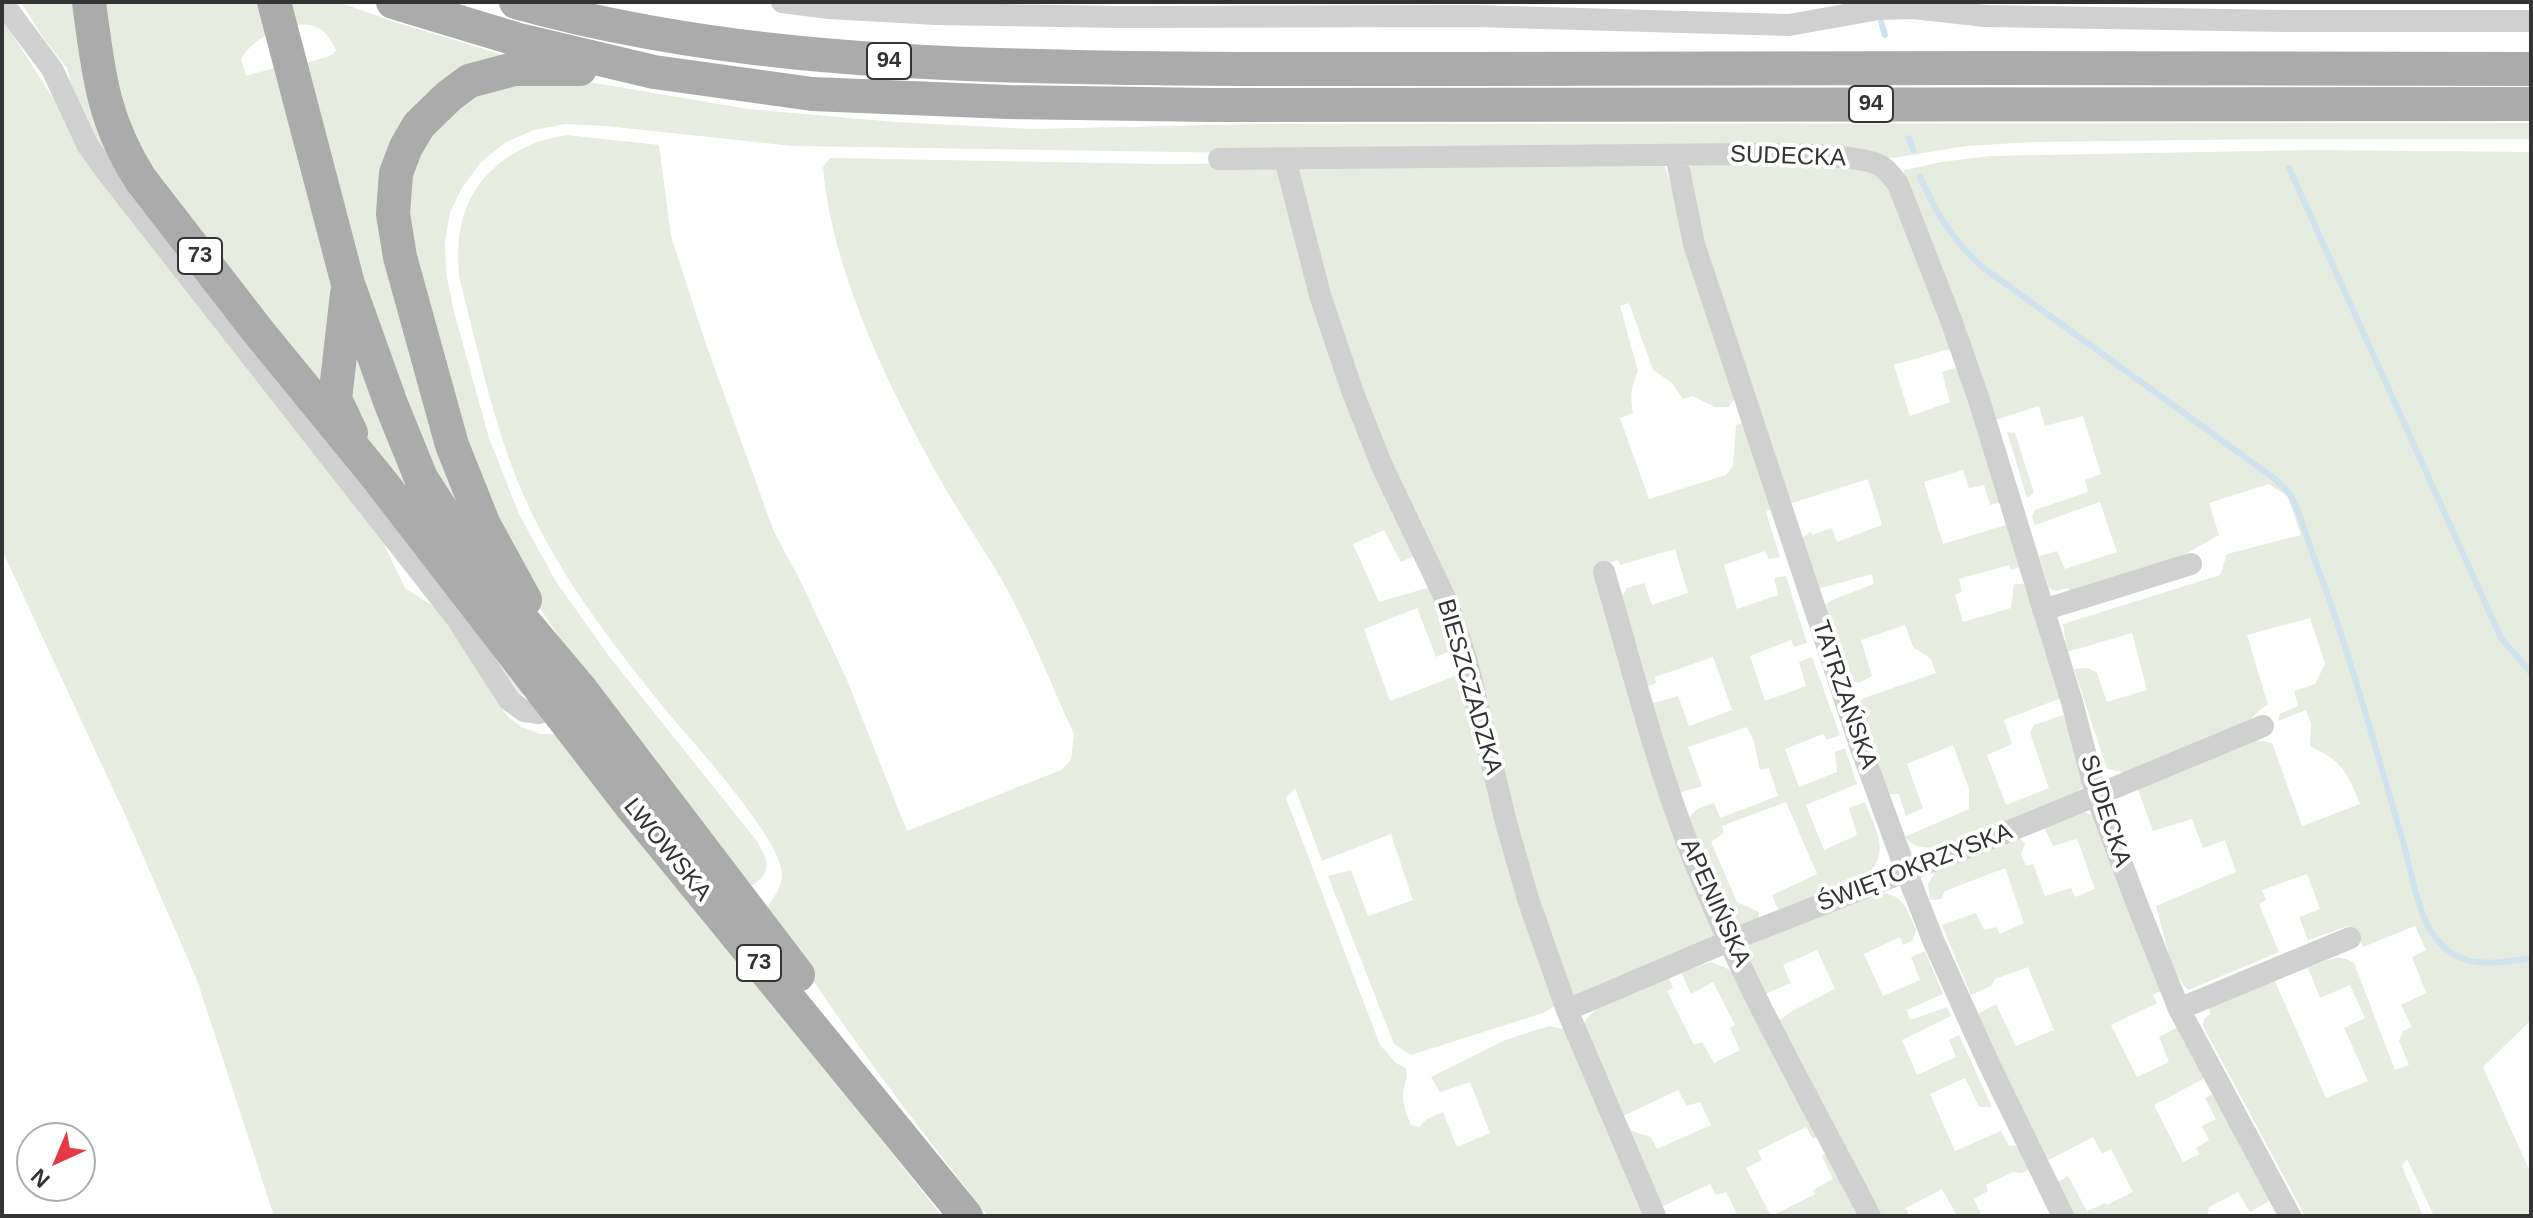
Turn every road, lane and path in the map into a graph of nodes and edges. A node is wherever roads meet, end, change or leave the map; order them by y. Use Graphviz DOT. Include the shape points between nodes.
graph roads {
  1 [pos="2,2"];
  2 [pos="89,2"];
  3 [pos="274,2"];
  4 [pos="393,2"];
  5 [pos="516,2"];
  6 [pos="782,2"];
  7 [pos="2531,21"];
  8 [pos="2531,69"];
  9 [pos="654,72"];
  10 [pos="2531,104"];
  11 [pos="1676,155"];
  12 [pos="1219,159"];
  13 [pos="1285,159"];
  14 [pos="348,284"];
  15 [pos="378,478"];
  16 [pos="2191,564"];
  17 [pos="1604,572"];
  18 [pos="2043,610"];
  19 [pos="569,700"];
  20 [pos="2263,726"];
  21 [pos="2096,795"];
  22 [pos="1906,871"];
  23 [pos="2350,938"];
  24 [pos="1729,941"];
  25 [pos="2179,1009"];
  26 [pos="1567,1010"];
  27 [pos="967,1216"];
  28 [pos="1655,1216"];
  29 [pos="1870,1216"];
  30 [pos="2063,1216"];
  31 [pos="2290,1216"];
  1 -- 19 [label="street" via="52,69 88,146 106,171 457,619 509,700 524,711 539,713"];
  2 -- 15 [label="main road, 73" via="100,87 125,155"];
  3 -- 14 [label="main road, 73"];
  4 -- 9 [label="main road, 94" via="533,44"];
  5 -- 8 [label="main road, 94" via="720,44 910,63 1213,70"];
  6 -- 7 [label="street" via="937,14 1474,16 1789,25 1913,8 2000,16"];
  9 -- 10 [label="main road, 94" via="812,94 1008,102"];
  9 -- 19 [label="main road" via="514,69 469,81 419,125 396,173 393,214 400,257 452,445 484,525"];
  11 -- 13 [label="street, SUDECKA"];
  11 -- 18 [label="street, SUDECKA" via="1837,157 1881,166 1890,174 1951,320"];
  11 -- 22 [label="street, TATRZAŃSKA" via="1694,244"];
  12 -- 13 [label="street, SUDECKA"];
  13 -- 26 [label="street, BIESZCZADZKA" via="1320,295 1353,393 1446,600 1466,658 1515,856"];
  14 -- 15 [label="main road" via="335,399"];
  14 -- 19 [label="main road, 73" via="421,478"];
  15 -- 19 [label="main road, LWOWSKA / 73"];
  16 -- 18 [label="street"];
  17 -- 24 [label="street, APENIŃSKA" via="1666,783"];
  18 -- 21 [label="street, SUDECKA"];
  19 -- 27 [label="main road, LWOWSKA / 73" via="795,970"];
  20 -- 21 [label="street, ŚWIĘTOKRZYSKA"];
  21 -- 22 [label="street, ŚWIĘTOKRZYSKA"];
  21 -- 25 [label="street, SUDECKA"];
  22 -- 24 [label="street, ŚWIĘTOKRZYSKA"];
  22 -- 30 [label="street, TATRZAŃSKA" via="1988,1062"];
  23 -- 25 [label="street"];
  24 -- 26 [label="street, ŚWIĘTOKRZYSKA"];
  24 -- 29 [label="street, APENIŃSKA"];
  25 -- 31 [label="street, SUDECKA"];
  26 -- 28 [label="street, BIESZCZADZKA"];
}
